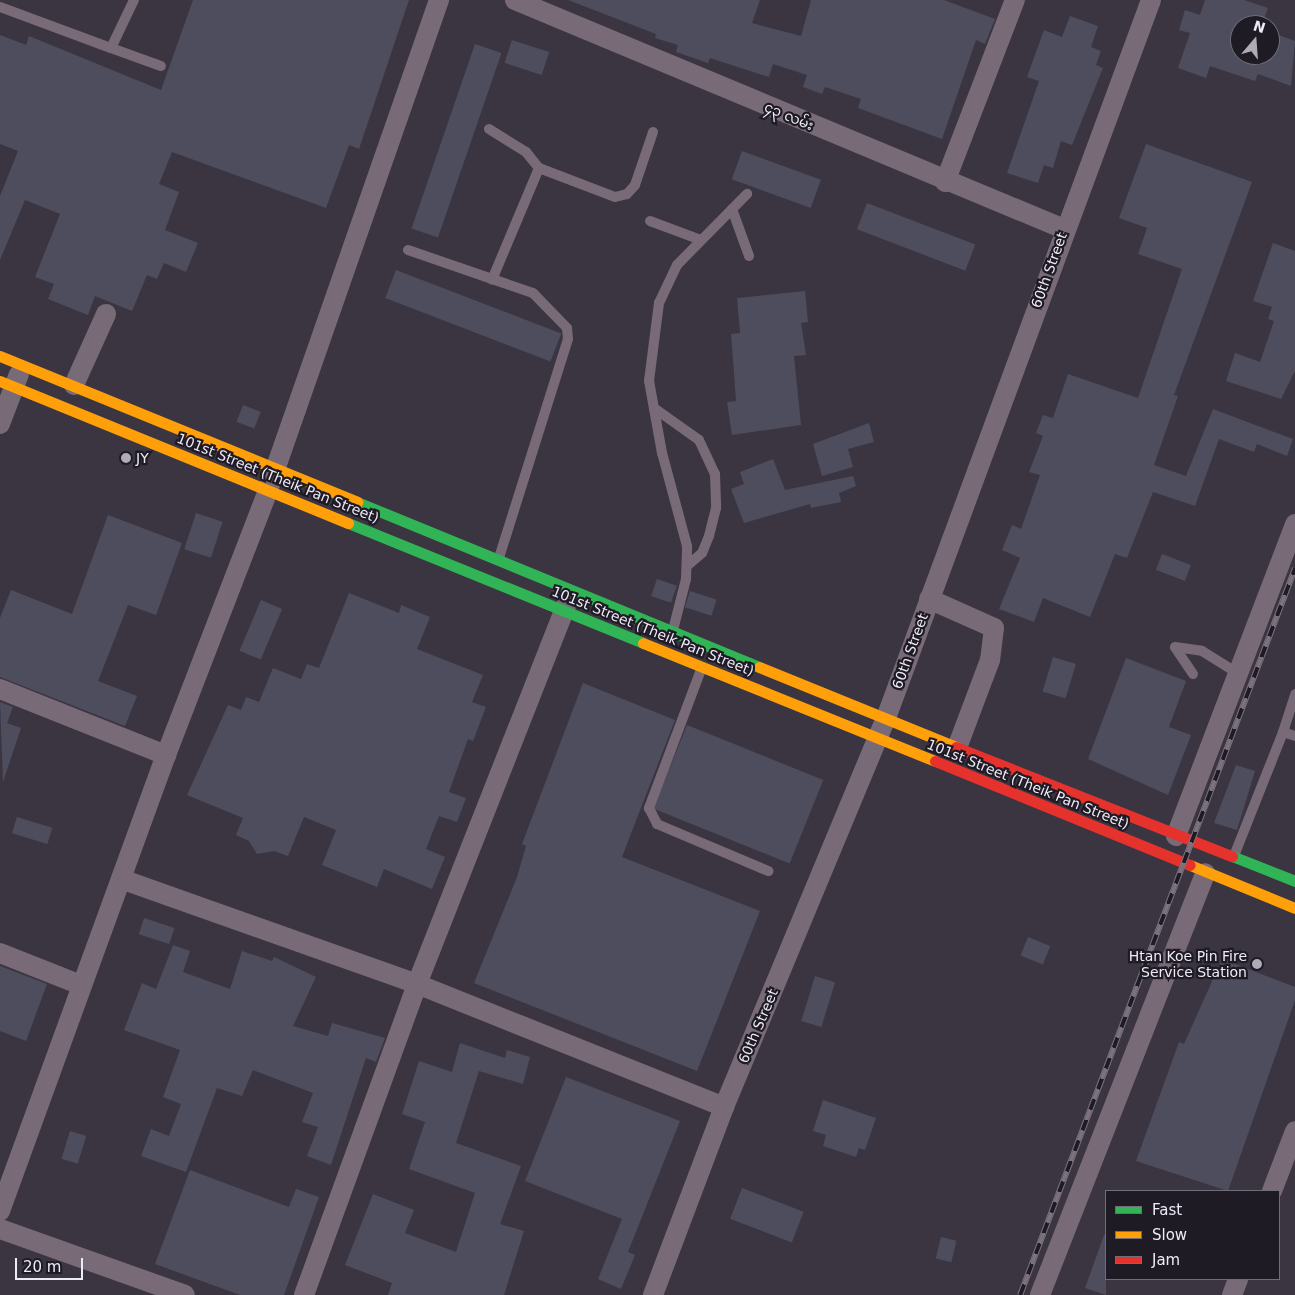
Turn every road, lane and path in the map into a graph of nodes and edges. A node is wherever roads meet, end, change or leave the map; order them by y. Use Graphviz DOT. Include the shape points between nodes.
graph roads {
  1 [pos="134,0"];
  2 [pos="439,0"];
  3 [pos="515,0"];
  4 [pos="1151,0"];
  5 [pos="1010,2"];
  6 [pos="0,7"];
  7 [pos="111,48"];
  8 [pos="161,66"];
  9 [pos="489,129"];
  10 [pos="653,132"];
  11 [pos="539,168"];
  12 [pos="945,182"];
  13 [pos="747,194"];
  14 [pos="732,209"];
  15 [pos="650,221"];
  16 [pos="1064,229"];
  17 [pos="702,240"];
  18 [pos="408,250"];
  19 [pos="749,256"];
  20 [pos="492,280"];
  21 [pos="106,314"];
  22 [pos="0,356"];
  23 [pos="22,365"];
  24 [pos="7,383"];
  25 [pos="74,385"];
  26 [pos="654,408"];
  27 [pos="0,424"];
  28 [pos="276,467"];
  29 [pos="268,490"];
  30 [pos="1295,524"];
  31 [pos="498,562"];
  32 [pos="688,565"];
  33 [pos="572,590"];
  34 [pos="929,599"];
  35 [pos="564,612"];
  36 [pos="672,631"];
  37 [pos="709,644"];
  38 [pos="702,668"];
  39 [pos="1193,674"];
  40 [pos="1239,674"];
  41 [pos="0,689"];
  42 [pos="1295,694"];
  43 [pos="886,718"];
  44 [pos="1283,732"];
  45 [pos="1295,736"];
  46 [pos="878,738"];
  47 [pos="957,748"];
  48 [pos="166,755"];
  49 [pos="1176,836"];
  50 [pos="1234,857"];
  51 [pos="768,871"];
  52 [pos="1205,873"];
  53 [pos="121,879"];
  54 [pos="1295,882"];
  55 [pos="1295,908"];
  56 [pos="0,953"];
  57 [pos="417,984"];
  58 [pos="81,985"];
  59 [pos="724,1107"];
  60 [pos="1295,1131"];
  61 [pos="1272,1190"];
  62 [pos="0,1210"];
  63 [pos="0,1230"];
  64 [pos="1238,1280"];
  65 [pos="185,1295"];
  66 [pos="304,1295"];
  67 [pos="653,1295"];
  68 [pos="1040,1295"];
  69 [pos="1232,1295"];
  1 -- 7 [label="lane"];
  2 -- 28 [label="street"];
  3 -- 12 [label="street, ၄၃ လမ်း"];
  4 -- 16 [label="street, 60th Street"];
  5 -- 12 [label="street"];
  6 -- 7 [label="lane"];
  7 -- 8 [label="lane"];
  9 -- 11 [label="lane" via="526,152"];
  10 -- 11 [label="lane" via="635,184 627,194 615,197"];
  11 -- 20 [label="lane"];
  12 -- 16 [label="street, ၄၃ လမ်း"];
  13 -- 14 [label="lane"];
  14 -- 17 [label="lane"];
  14 -- 19 [label="lane"];
  15 -- 17 [label="lane"];
  16 -- 34 [label="street, 60th Street"];
  17 -- 26 [label="lane" via="677,265 658,303 649,381"];
  18 -- 20 [label="lane"];
  20 -- 31 [label="lane" via="518,287 546,302 567,328 568,340"];
  21 -- 25 [label="street"];
  22 -- 23 [label="main road, 101st Street (Theik Pan Street)"];
  23 -- 24 [label="street"];
  23 -- 25 [label="main road, 101st Street (Theik Pan Street)"];
  24 -- 27 [label="street"];
  24 -- 29 [label="main road, 101st Street (Theik Pan Street)"];
  25 -- 28 [label="main road, 101st Street (Theik Pan Street)"];
  26 -- 32 [label="lane"];
  26 -- 32 [label="lane" via="700,440 716,474 716,508 709,536 702,553"];
  28 -- 29 [label="street"];
  28 -- 31 [label="main road, 101st Street (Theik Pan Street)"];
  29 -- 35 [label="main road, 101st Street (Theik Pan Street)"];
  29 -- 48 [label="street"];
  30 -- 40 [label="street"];
  31 -- 33 [label="main road, 101st Street (Theik Pan Street)"];
  32 -- 36 [label="lane"];
  33 -- 35 [label="street"];
  33 -- 36 [label="main road, 101st Street (Theik Pan Street)"];
  34 -- 43 [label="street, 60th Street"];
  34 -- 47 [label="street" via="994,628 990,660"];
  35 -- 38 [label="main road, 101st Street (Theik Pan Street)"];
  35 -- 57 [label="street"];
  36 -- 37 [label="main road, 101st Street (Theik Pan Street)"];
  37 -- 38 [label="lane"];
  37 -- 43 [label="main road, 101st Street (Theik Pan Street)"];
  38 -- 46 [label="main road, 101st Street (Theik Pan Street)"];
  38 -- 51 [label="lane" via="649,808 657,824"];
  39 -- 40 [label="lane" via="1175,647 1202,651"];
  40 -- 49 [label="street"];
  41 -- 48 [label="street"];
  42 -- 44 [label="lane"];
  43 -- 46 [label="street, 60th Street"];
  43 -- 47 [label="main road, 101st Street (Theik Pan Street)"];
  44 -- 45 [label="lane"];
  44 -- 50 [label="lane"];
  46 -- 52 [label="main road, 101st Street (Theik Pan Street)"];
  46 -- 59 [label="street, 60th Street"];
  47 -- 49 [label="main road, 101st Street (Theik Pan Street)"];
  48 -- 53 [label="street"];
  49 -- 50 [label="main road, 101st Street (Theik Pan Street)"];
  50 -- 54 [label="main road, 101st Street (Theik Pan Street)"];
  52 -- 55 [label="main road, 101st Street (Theik Pan Street)"];
  52 -- 68 [label="street"];
  53 -- 57 [label="street"];
  53 -- 58 [label="street"];
  56 -- 58 [label="street"];
  57 -- 59 [label="street"];
  57 -- 66 [label="street"];
  58 -- 62 [label="street"];
  59 -- 67 [label="street, 60th Street"];
  60 -- 61 [label="street"];
  63 -- 65 [label="street"];
  64 -- 69 [label="street"];
}
